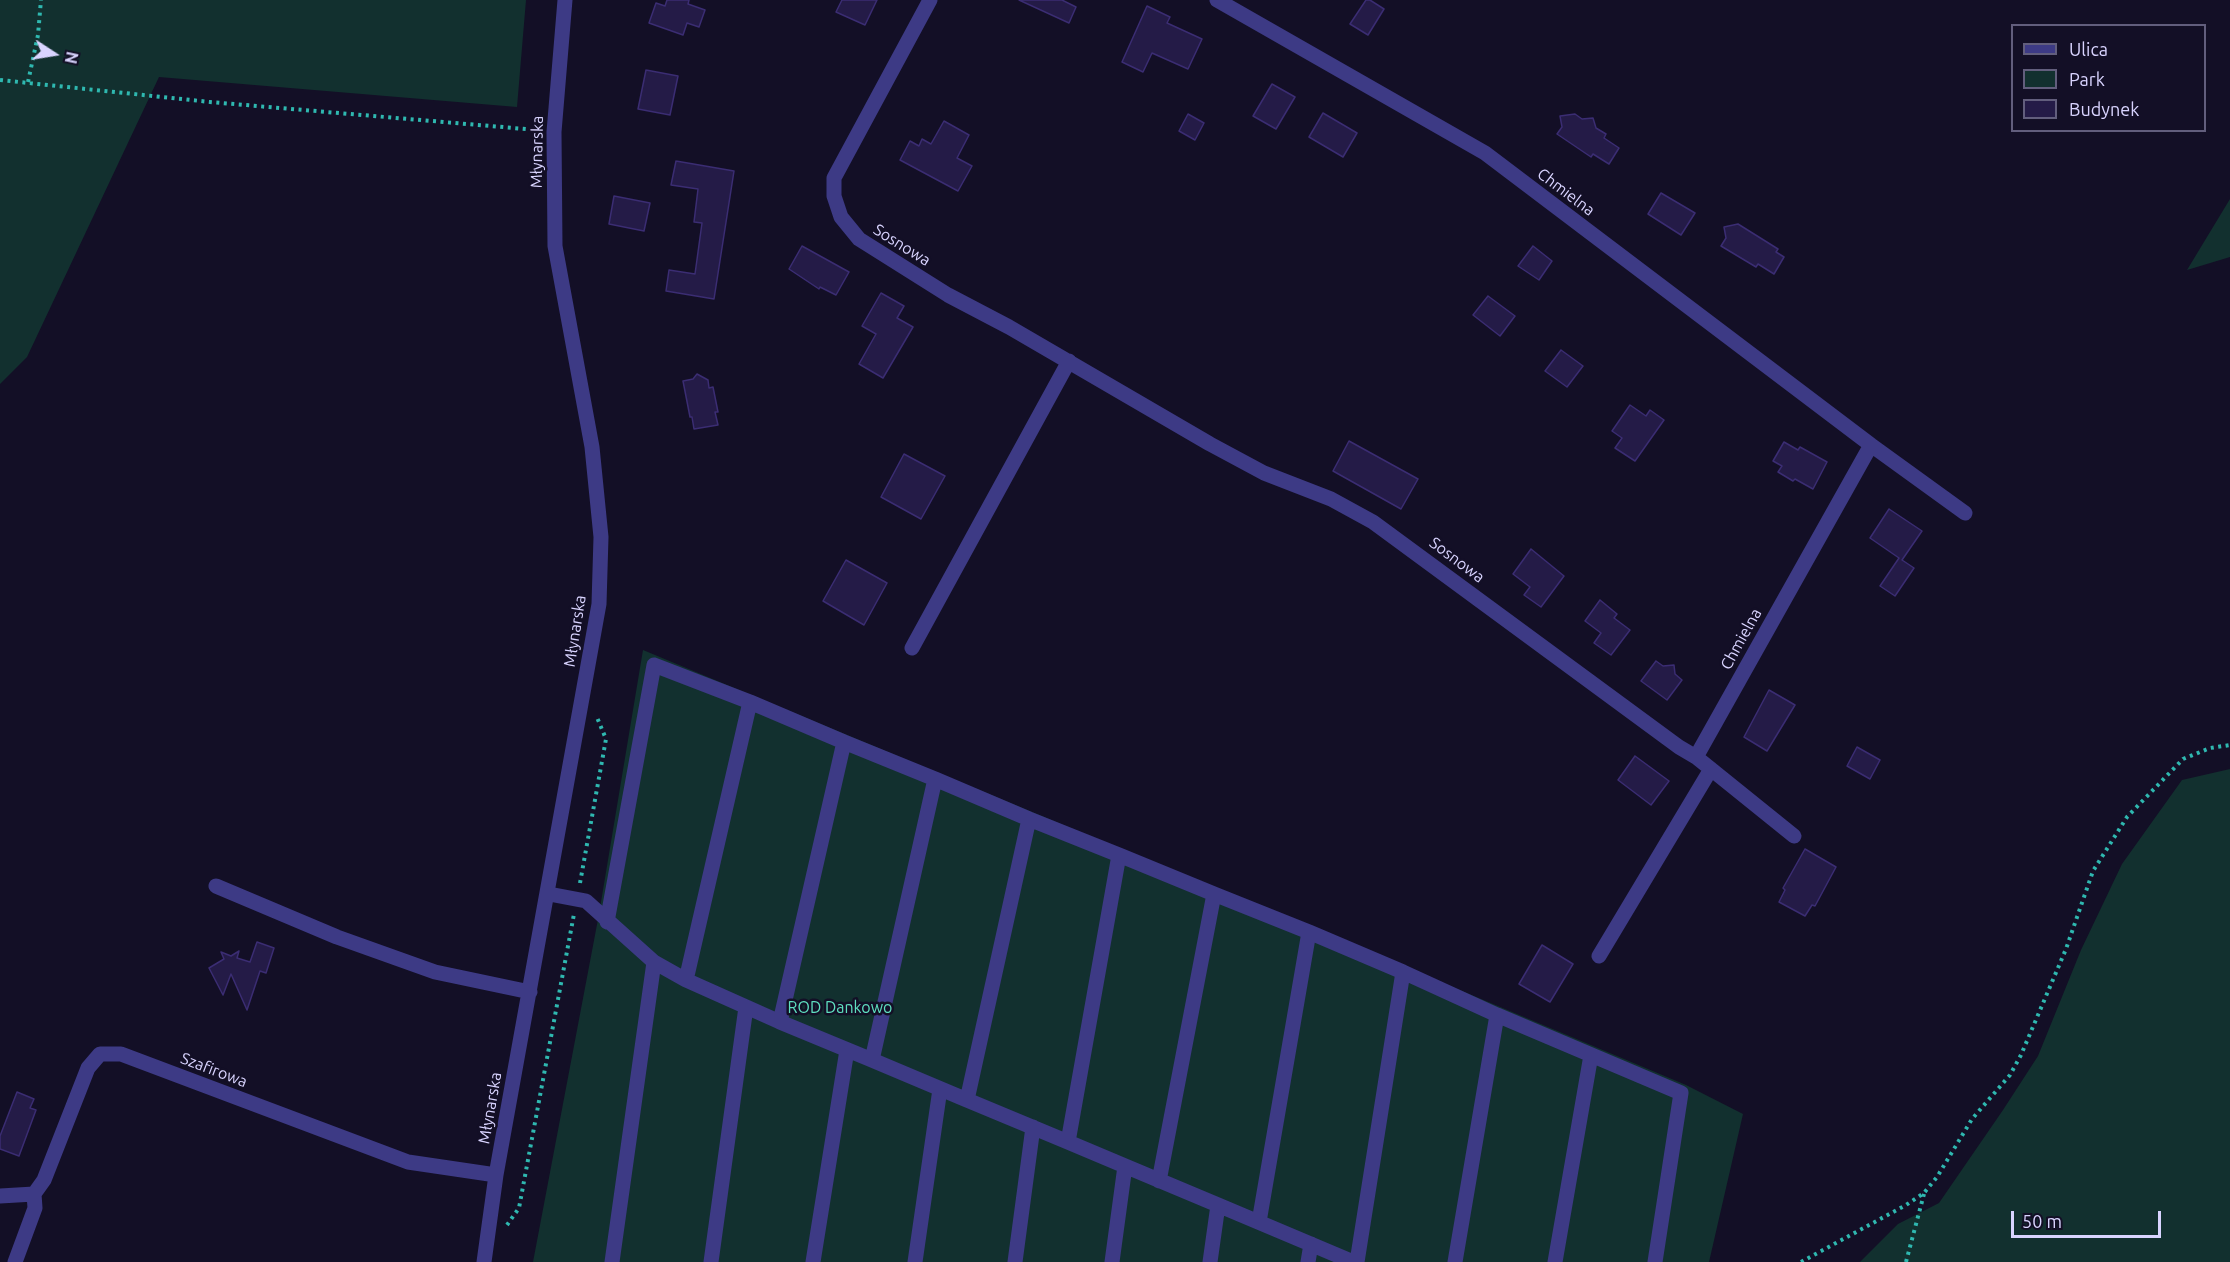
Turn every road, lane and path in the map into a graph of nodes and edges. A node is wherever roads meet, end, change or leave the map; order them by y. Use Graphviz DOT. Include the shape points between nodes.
graph roads {
  1 [pos="41,0"];
  2 [pos="565,0"];
  3 [pos="930,0"];
  4 [pos="1217,0"];
  5 [pos="0,80"];
  6 [pos="28,82"];
  7 [pos="554,132"];
  8 [pos="1069,361"];
  9 [pos="1871,445"];
  10 [pos="1965,513"];
  11 [pos="912,648"];
  12 [pos="750,702"];
  13 [pos="844,742"];
  14 [pos="2230,745"];
  15 [pos="1696,757"];
  16 [pos="1711,769"];
  17 [pos="934,779"];
  18 [pos="1029,819"];
  19 [pos="1794,836"];
  20 [pos="1119,855"];
  21 [pos="216,886"];
  22 [pos="549,894"];
  23 [pos="1214,894"];
  24 [pos="607,922"];
  25 [pos="1309,932"];
  26 [pos="1599,956"];
  27 [pos="654,962"];
  28 [pos="1403,972"];
  29 [pos="686,980"];
  30 [pos="530,992"];
  31 [pos="746,1007"];
  32 [pos="1497,1015"];
  33 [pos="780,1022"];
  34 [pos="847,1050"];
  35 [pos="1591,1055"];
  36 [pos="872,1060"];
  37 [pos="940,1089"];
  38 [pos="967,1100"];
  39 [pos="1033,1127"];
  40 [pos="1068,1142"];
  41 [pos="1125,1166"];
  42 [pos="496,1175"];
  43 [pos="1160,1181"];
  44 [pos="1924,1193"];
  45 [pos="34,1194"];
  46 [pos="0,1196"];
  47 [pos="1218,1205"];
  48 [pos="1259,1222"];
  49 [pos="1311,1244"];
  50 [pos="15,1262"];
  51 [pos="484,1262"];
  52 [pos="612,1262"];
  53 [pos="711,1262"];
  54 [pos="813,1262"];
  55 [pos="915,1262"];
  56 [pos="1015,1262"];
  57 [pos="1112,1262"];
  58 [pos="1210,1262"];
  59 [pos="1308,1262"];
  60 [pos="1355,1262"];
  61 [pos="1455,1262"];
  62 [pos="1555,1262"];
  63 [pos="1655,1262"];
  64 [pos="1801,1262"];
  65 [pos="1906,1262"];
  1 -- 6 [label="path"];
  2 -- 7 [label="street, Młynarska"];
  3 -- 8 [label="street, Sosnowa" via="834,178 834,196 842,217 859,239 948,296"];
  4 -- 9 [label="street, Chmielna" via="1485,153"];
  5 -- 6 [label="path"];
  6 -- 7 [label="path"];
  7 -- 22 [label="street, Młynarska" via="555,246 592,447 601,537 599,604"];
  8 -- 11 [label="street"];
  8 -- 15 [label="street, Sosnowa" via="1264,473 1331,499 1373,522"];
  9 -- 10 [label="street, Chmielna"];
  9 -- 15 [label="street, Chmielna"];
  12 -- 13 [label="street"];
  12 -- 24 [label="street" via="654,665"];
  12 -- 29 [label="street"];
  13 -- 17 [label="street"];
  13 -- 33 [label="street"];
  14 -- 44 [label="path" via="2210,747 2183,759 2127,816 2093,871 2066,949 2021,1055 2010,1075 1972,1119"];
  15 -- 16 [label="street, Sosnowa"];
  16 -- 19 [label="street, Sosnowa"];
  16 -- 26 [label="street"];
  17 -- 18 [label="street"];
  17 -- 36 [label="street"];
  18 -- 20 [label="street"];
  18 -- 38 [label="street"];
  20 -- 23 [label="street"];
  20 -- 40 [label="street"];
  21 -- 30 [label="street" via="337,937 435,972"];
  22 -- 24 [label="street" via="586,901"];
  22 -- 30 [label="street, Młynarska"];
  23 -- 25 [label="street"];
  23 -- 43 [label="street"];
  24 -- 27 [label="street"];
  25 -- 28 [label="street"];
  25 -- 48 [label="street"];
  27 -- 29 [label="street"];
  27 -- 52 [label="street"];
  28 -- 32 [label="street"];
  28 -- 60 [label="street"];
  29 -- 31 [label="street"];
  30 -- 42 [label="street, Młynarska"];
  31 -- 33 [label="street"];
  31 -- 53 [label="street"];
  32 -- 35 [label="street"];
  32 -- 61 [label="street"];
  33 -- 34 [label="street"];
  34 -- 36 [label="street"];
  34 -- 54 [label="street"];
  35 -- 62 [label="street"];
  35 -- 63 [label="street" via="1681,1093"];
  36 -- 37 [label="street"];
  37 -- 38 [label="street"];
  37 -- 55 [label="street"];
  38 -- 39 [label="street"];
  39 -- 40 [label="street"];
  39 -- 56 [label="street"];
  40 -- 41 [label="street"];
  41 -- 43 [label="street"];
  41 -- 57 [label="street"];
  42 -- 45 [label="street, Szafirowa" via="408,1162 121,1054 100,1054 88,1068 44,1180"];
  42 -- 51 [label="street, Młynarska"];
  43 -- 47 [label="street"];
  44 -- 64 [label="path"];
  44 -- 65 [label="path"];
  45 -- 46 [label="street"];
  45 -- 50 [label="street" via="35,1208"];
  47 -- 48 [label="street"];
  47 -- 58 [label="street"];
  48 -- 49 [label="street"];
  49 -- 59 [label="street"];
  49 -- 60 [label="street"];
}
